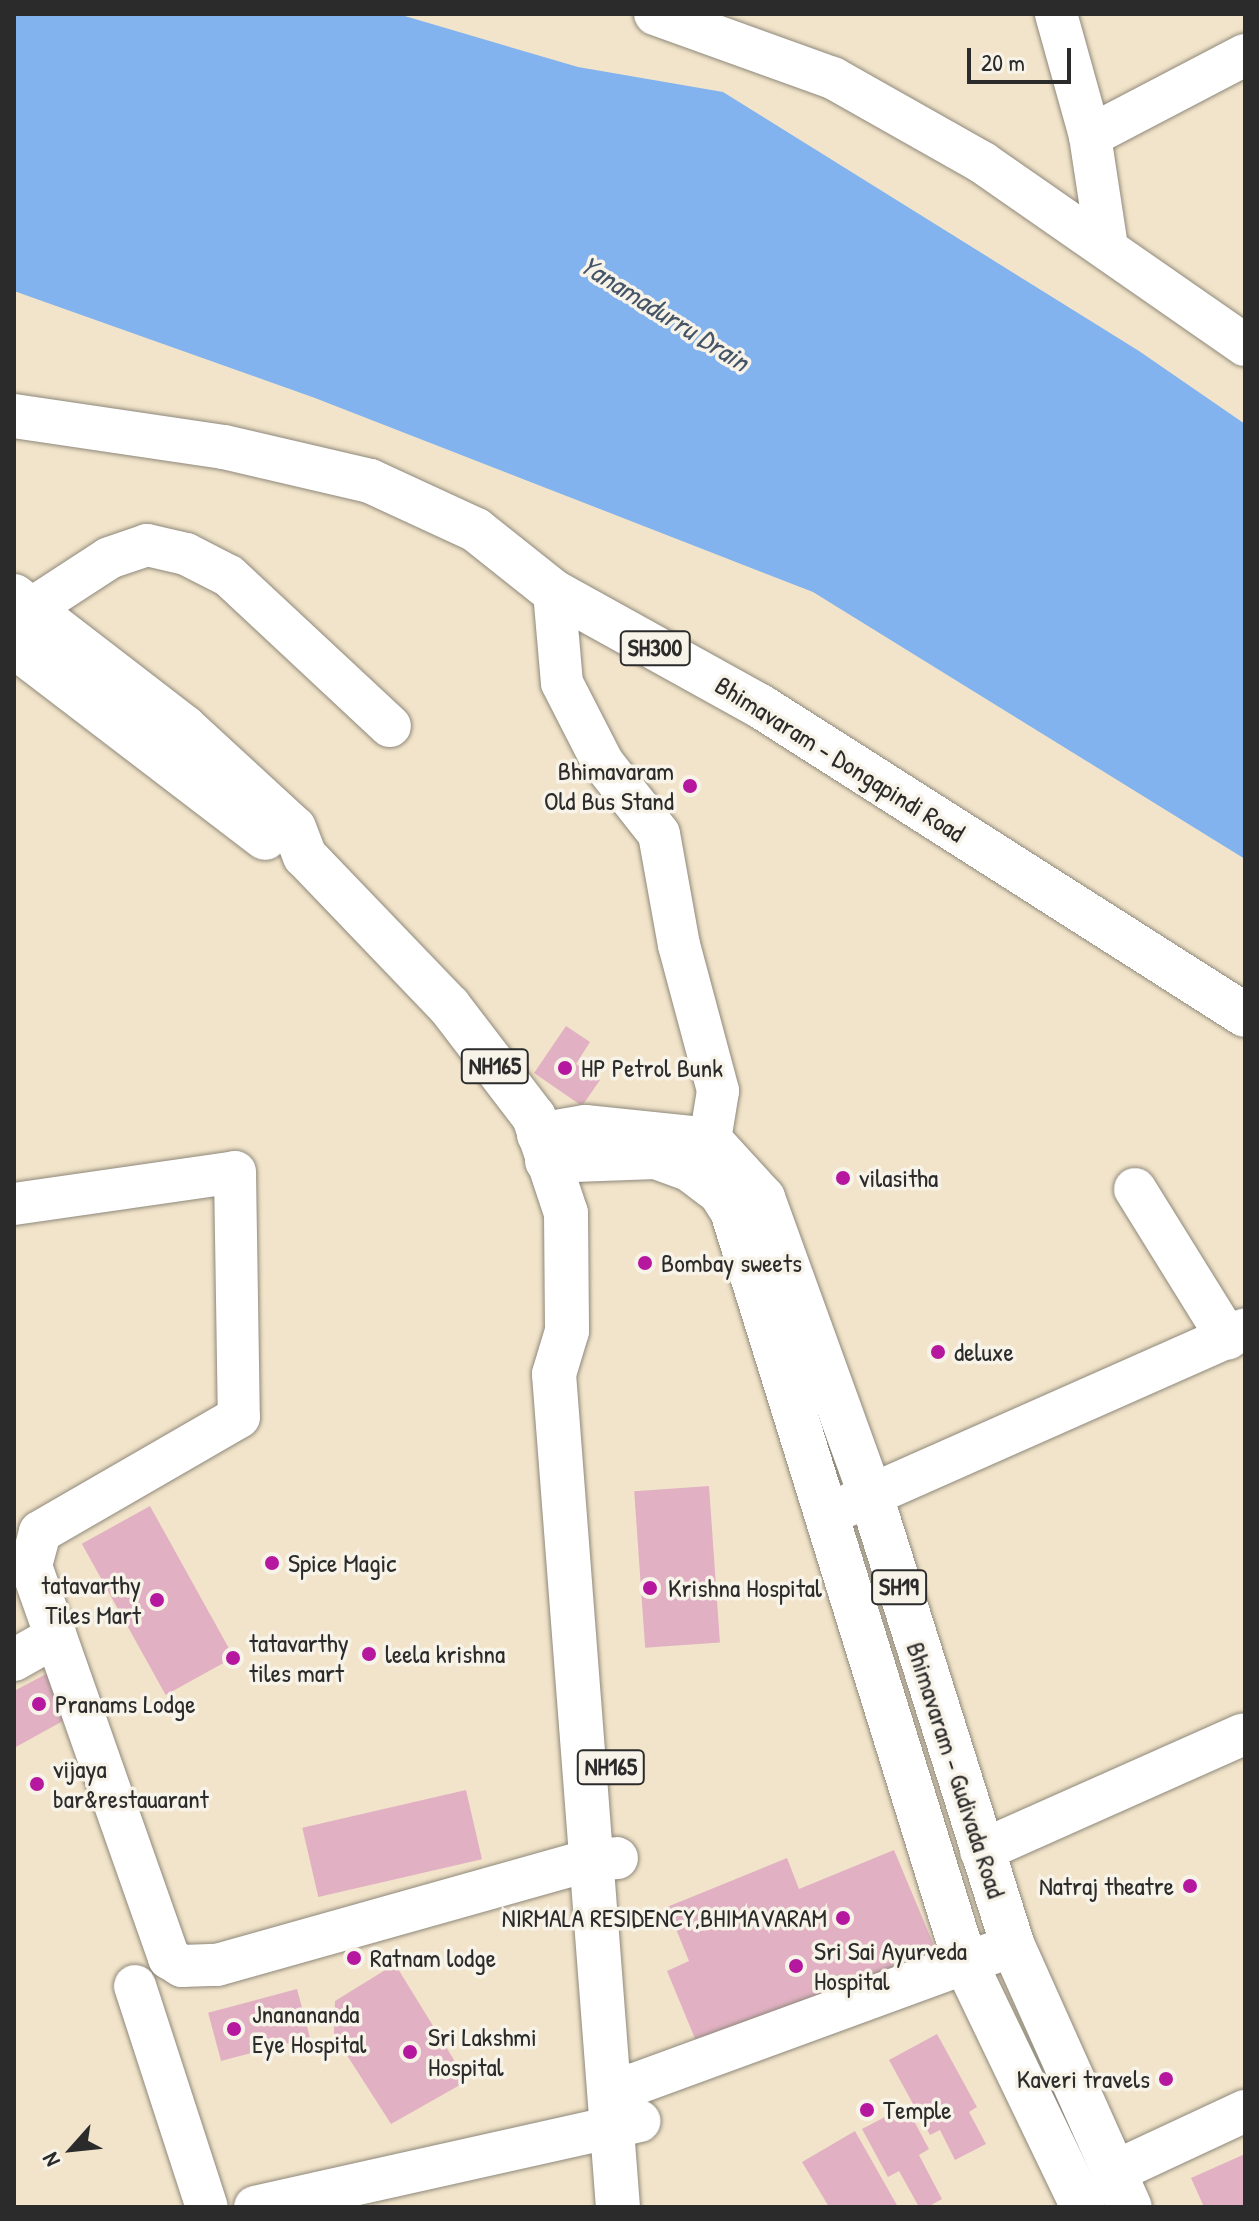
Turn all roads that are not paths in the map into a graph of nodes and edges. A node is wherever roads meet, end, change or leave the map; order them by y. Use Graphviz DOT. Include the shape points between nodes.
graph roads {
  1 [pos="655,14"];
  2 [pos="1056,14"];
  3 [pos="1245,55"];
  4 [pos="1090,136"];
  5 [pos="1107,247"];
  6 [pos="1245,345"];
  7 [pos="14,416"];
  8 [pos="554,592"];
  9 [pos="18,617"];
  10 [pos="390,726"];
  11 [pos="1245,1015"];
  12 [pos="543,1148"];
  13 [pos="699,1154"];
  14 [pos="1135,1189"];
  15 [pos="14,1204"];
  16 [pos="1236,1334"];
  17 [pos="871,1496"];
  18 [pos="826,1515"];
  19 [pos="56,1636"];
  20 [pos="14,1660"];
  21 [pos="1242,1735"];
  22 [pos="981,1851"];
  23 [pos="604,1859"];
  24 [pos="1013,1946"];
  25 [pos="965,1962"];
  26 [pos="135,1986"];
  27 [pos="623,2104"];
  28 [pos="1245,2111"];
  29 [pos="1122,2189"];
  30 [pos="207,2207"];
  31 [pos="255,2207"];
  32 [pos="618,2207"];
  33 [pos="645,2207"];
  34 [pos="1083,2207"];
  1 -- 5 [label="street" via="833,78 983,163"];
  2 -- 4 [label="street"];
  3 -- 4 [label="street"];
  4 -- 5 [label="street"];
  5 -- 6 [label="street"];
  7 -- 8 [label="main road, Bhimavaram - Dongapindi Road / SH300" via="224,447 370,481 476,530"];
  8 -- 11 [label="main road, Bhimavaram - Dongapindi Road / SH300" via="760,706"];
  8 -- 13 [label="street" via="562,683 603,763 659,834 679,945 718,1091"];
  9 -- 10 [label="street" via="109,558 147,545 186,554 229,576"];
  9 -- 12 [label="main road, NH165" via="285,854 305,856 449,1006 534,1117"];
  12 -- 13 [label="main road" via="585,1127"];
  12 -- 23 [label="main road, NH165" via="566,1213 567,1331 584,1369"];
  13 -- 17 [label="main road, Bhimavaram - Gudivada Road / SH19" via="763,1198"];
  13 -- 18 [label="main road, Bhimavaram - Gudivada Road / SH19" via="732,1211"];
  14 -- 16 [label="street"];
  15 -- 19 [label="street" via="235,1172 239,1417 40,1532 31,1566"];
  16 -- 17 [label="street"];
  17 -- 18 [label="street"];
  17 -- 22 [label="main road, Bhimavaram - Gudivada Road / SH19"];
  18 -- 25 [label="main road, Bhimavaram - Gudivada Road / SH19"];
  19 -- 20 [label="street"];
  19 -- 23 [label="street" via="169,1958 182,1966 217,1965 274,1951"];
  21 -- 22 [label="street"];
  22 -- 24 [label="main road, Bhimavaram - Gudivada Road / SH19"];
  23 -- 27 [label="main road, NH165"];
  24 -- 25 [label="street"];
  24 -- 29 [label="main road, Bhimavaram - Gudivada Road / SH19"];
  25 -- 27 [label="street"];
  25 -- 34 [label="main road, Bhimavaram - Gudivada Road / SH19"];
  26 -- 30 [label="street"];
  27 -- 31 [label="street"];
  27 -- 32 [label="main road, NH165"];
  27 -- 33 [label="main road, NH165"];
  28 -- 29 [label="street"];
}
